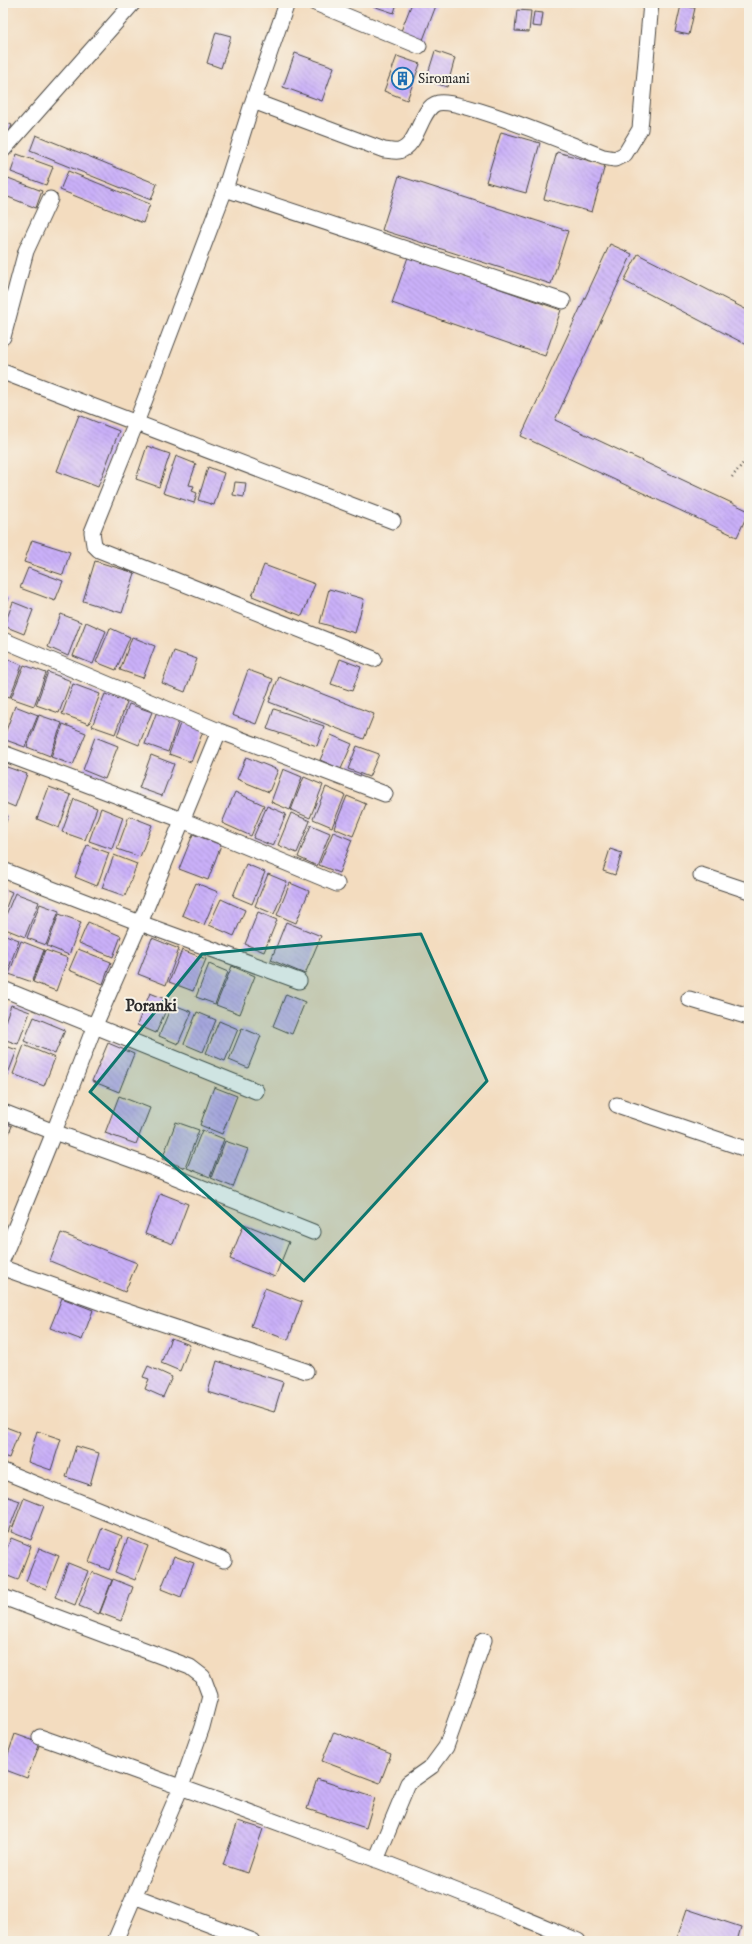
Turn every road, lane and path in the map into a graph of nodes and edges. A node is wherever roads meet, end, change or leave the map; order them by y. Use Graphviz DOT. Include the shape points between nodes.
graph roads {
  1 [pos="133,3"];
  2 [pos="287,3"];
  3 [pos="315,3"];
  4 [pos="651,3"];
  5 [pos="419,46"];
  6 [pos="252,101"];
  7 [pos="3,150"];
  8 [pos="225,190"];
  9 [pos="50,199"];
  10 [pos="563,301"];
  11 [pos="3,337"];
  12 [pos="3,372"];
  13 [pos="136,423"];
  14 [pos="749,456"];
  15 [pos="732,477"];
  16 [pos="393,521"];
  17 [pos="3,640"];
  18 [pos="374,659"];
  19 [pos="219,731"];
  20 [pos="3,753"];
  21 [pos="385,794"];
  22 [pos="182,820"];
  23 [pos="3,870"];
  24 [pos="701,874"];
  25 [pos="337,884"];
  26 [pos="749,891"];
  27 [pos="140,923"];
  28 [pos="299,981"];
  29 [pos="3,989"];
  30 [pos="689,999"];
  31 [pos="749,1017"];
  32 [pos="95,1025"];
  33 [pos="256,1091"];
  34 [pos="617,1105"];
  35 [pos="3,1112"];
  36 [pos="54,1132"];
  37 [pos="749,1150"];
  38 [pos="313,1232"];
  39 [pos="3,1258"];
  40 [pos="3,1268"];
  41 [pos="306,1371"];
  42 [pos="3,1471"];
  43 [pos="224,1560"];
  44 [pos="3,1597"];
  45 [pos="484,1640"];
  46 [pos="40,1737"];
  47 [pos="181,1787"];
  48 [pos="376,1860"];
  49 [pos="134,1896"];
  50 [pos="115,1941"];
  51 [pos="253,1941"];
  52 [pos="578,1941"];
  1 -- 7 [label="street"];
  2 -- 6 [label="street"];
  3 -- 5 [label="street"];
  4 -- 6 [label="street" via="640,128 625,154 615,159 603,157 477,110 446,102 430,107 413,139 406,148 398,152 384,150"];
  6 -- 8 [label="street"];
  8 -- 10 [label="street"];
  8 -- 13 [label="street"];
  9 -- 11 [label="street" via="26,251"];
  12 -- 13 [label="street"];
  13 -- 16 [label="street"];
  13 -- 18 [label="street" via="92,532 92,539 99,550"];
  14 -- 15 [label="path"];
  17 -- 19 [label="street"];
  19 -- 21 [label="street"];
  19 -- 22 [label="street"];
  20 -- 22 [label="street"];
  22 -- 25 [label="street"];
  22 -- 27 [label="street"];
  23 -- 27 [label="street"];
  24 -- 26 [label="street"];
  27 -- 28 [label="street"];
  27 -- 32 [label="street"];
  29 -- 32 [label="street"];
  30 -- 31 [label="street"];
  32 -- 33 [label="street"];
  32 -- 36 [label="street"];
  34 -- 37 [label="street"];
  35 -- 36 [label="street"];
  36 -- 38 [label="street" via="138,1162"];
  36 -- 39 [label="street"];
  40 -- 41 [label="street"];
  42 -- 43 [label="street"];
  44 -- 47 [label="street" via="190,1666 203,1677 210,1696"];
  45 -- 48 [label="street" via="446,1747 432,1766 408,1783"];
  46 -- 47 [label="street"];
  47 -- 48 [label="street"];
  47 -- 49 [label="street"];
  48 -- 52 [label="street"];
  49 -- 50 [label="street"];
  49 -- 51 [label="street"];
}
